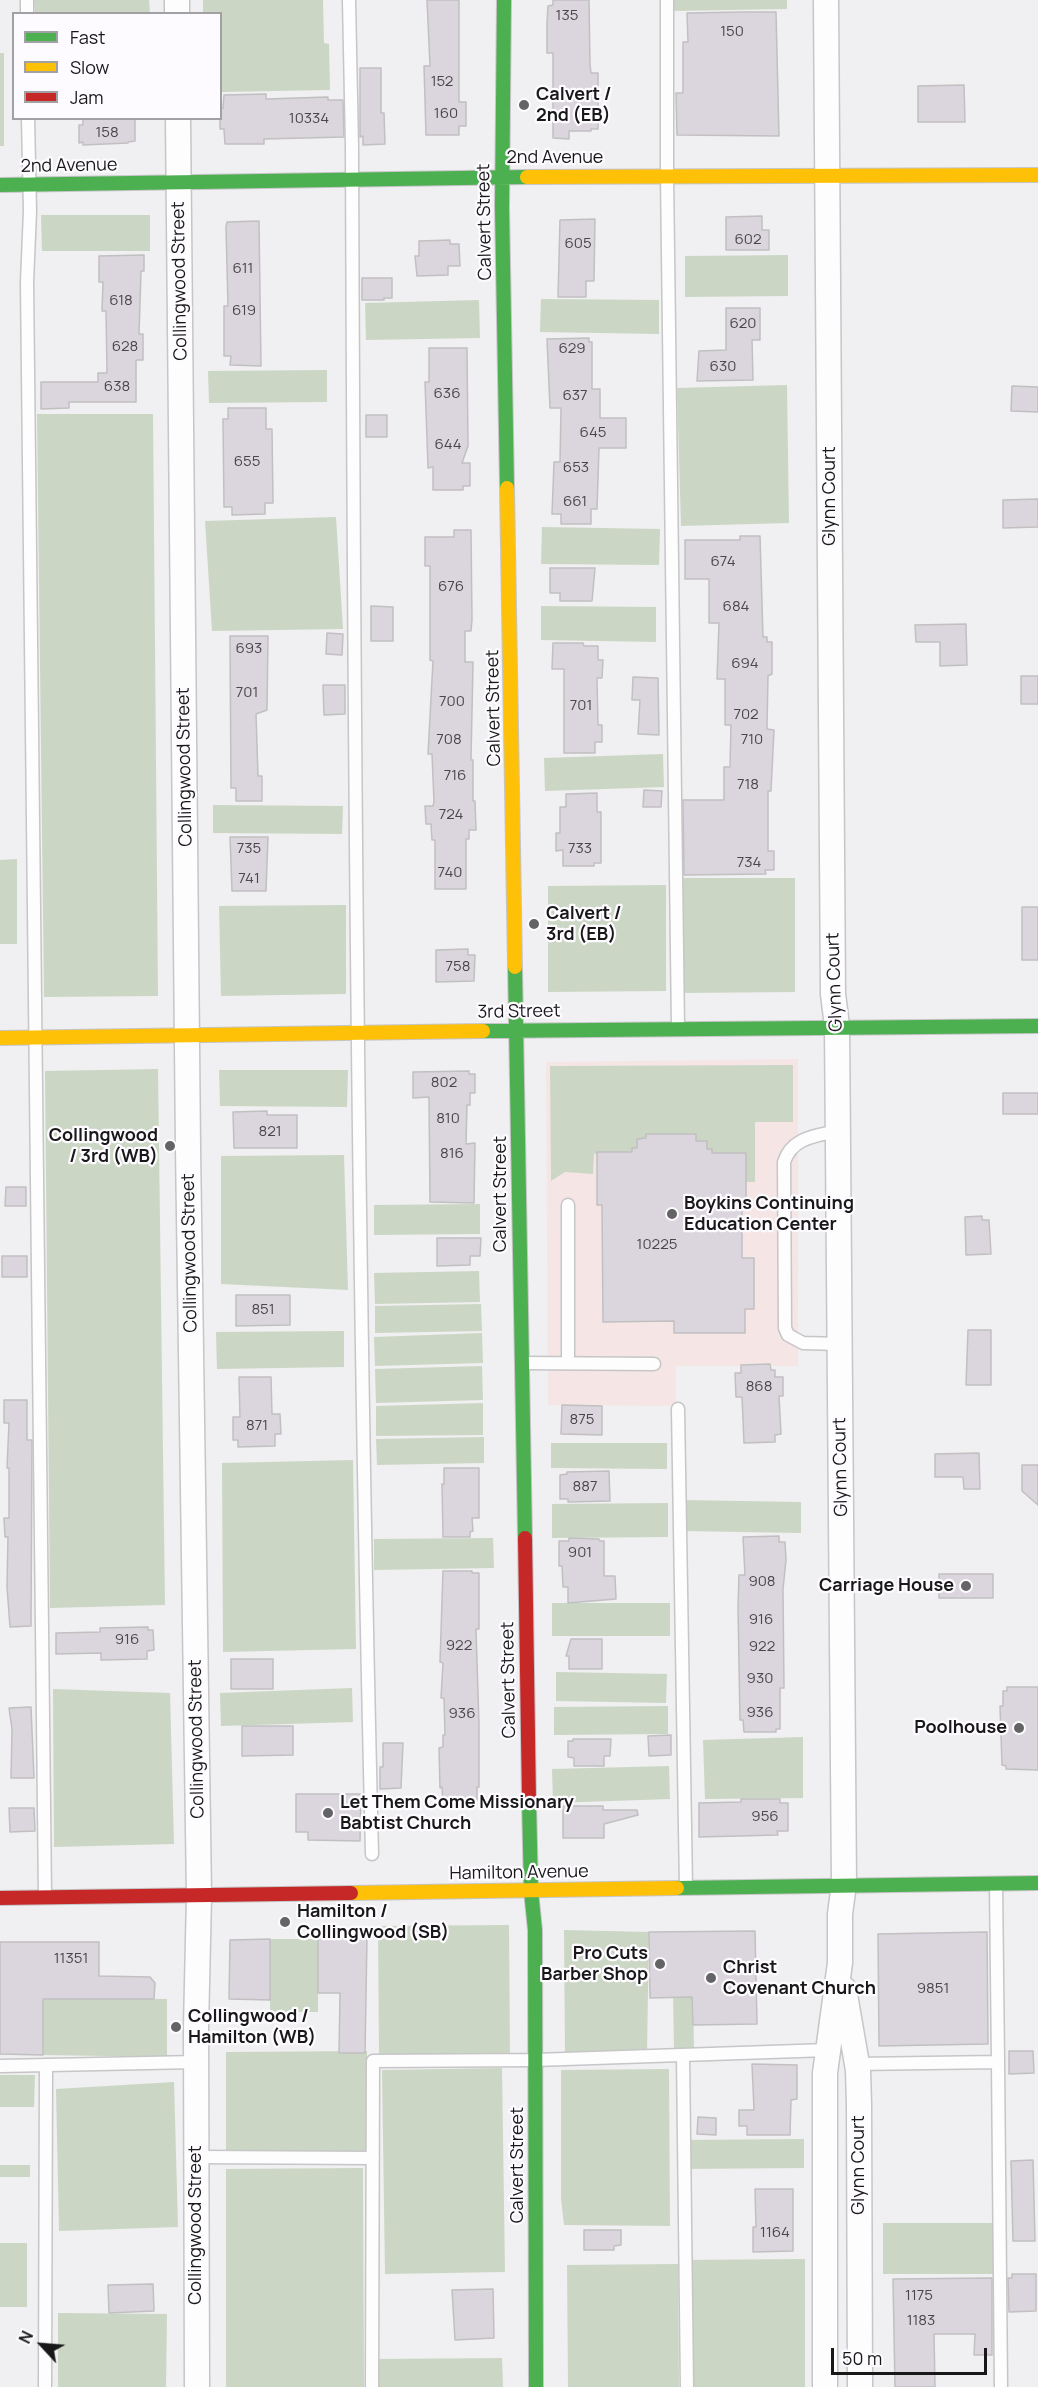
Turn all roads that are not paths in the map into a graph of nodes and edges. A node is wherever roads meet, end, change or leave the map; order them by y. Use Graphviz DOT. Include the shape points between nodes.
graph roads {
  1 [pos="349,0"];
  2 [pos="504,0"];
  3 [pos="667,0"];
  4 [pos="826,0"];
  5 [pos="28,120"];
  6 [pos="178,120"];
  7 [pos="828,174"];
  8 [pos="1038,175"];
  9 [pos="667,176"];
  10 [pos="502,177"];
  11 [pos="352,180"];
  12 [pos="179,183"];
  13 [pos="29,184"];
  14 [pos="0,185"];
  15 [pos="837,1026"];
  16 [pos="1038,1026"];
  17 [pos="678,1027"];
  18 [pos="518,1029"];
  19 [pos="358,1034"];
  20 [pos="188,1035"];
  21 [pos="36,1037"];
  22 [pos="0,1038"];
  23 [pos="838,1131"];
  24 [pos="568,1205"];
  25 [pos="840,1344"];
  26 [pos="520,1363"];
  27 [pos="568,1363"];
  28 [pos="654,1364"];
  29 [pos="678,1409"];
  30 [pos="372,1854"];
  31 [pos="1038,1883"];
  32 [pos="844,1884"];
  33 [pos="996,1884"];
  34 [pos="686,1888"];
  35 [pos="531,1891"];
  36 [pos="199,1896"];
  37 [pos="0,1898"];
  38 [pos="45,1898"];
  39 [pos="840,1963"];
  40 [pos="828,2050"];
  41 [pos="683,2055"];
  42 [pos="535,2060"];
  43 [pos="196,2062"];
  44 [pos="998,2062"];
  45 [pos="856,2064"];
  46 [pos="46,2065"];
  47 [pos="0,2066"];
  48 [pos="196,2157"];
  49 [pos="373,2158"];
  50 [pos="825,2378"];
  51 [pos="860,2378"];
  52 [pos="45,2387"];
  53 [pos="197,2387"];
  54 [pos="372,2387"];
  55 [pos="536,2387"];
  56 [pos="687,2387"];
  57 [pos="1002,2387"];
  1 -- 11 [label="lane"];
  2 -- 10 [label="street, Calvert Street"];
  3 -- 9 [label="lane"];
  4 -- 7 [label="street, Glynn Court"];
  5 -- 13 [label="lane"];
  6 -- 12 [label="street, Collingwood Street"];
  7 -- 8 [label="street, 2nd Avenue"];
  7 -- 9 [label="street, 2nd Avenue"];
  7 -- 15 [label="street, Glynn Court" via="833,994"];
  9 -- 10 [label="street, 2nd Avenue"];
  9 -- 17 [label="lane"];
  10 -- 11 [label="street, 2nd Avenue"];
  10 -- 18 [label="street, Calvert Street"];
  11 -- 12 [label="street, 2nd Avenue"];
  11 -- 19 [label="lane"];
  12 -- 13 [label="street, 2nd Avenue"];
  12 -- 20 [label="street, Collingwood Street"];
  13 -- 14 [label="street, 2nd Avenue"];
  13 -- 21 [label="lane"];
  15 -- 16 [label="street, 3rd Street"];
  15 -- 17 [label="street, 3rd Street"];
  15 -- 23 [label="street, Glynn Court"];
  17 -- 18 [label="street, 3rd Street"];
  18 -- 19 [label="street, 3rd Street"];
  18 -- 26 [label="street, Calvert Street"];
  19 -- 20 [label="street, 3rd Street"];
  19 -- 30 [label="lane"];
  20 -- 21 [label="street, 3rd Street"];
  20 -- 36 [label="street, Collingwood Street"];
  21 -- 22 [label="street, 3rd Street"];
  21 -- 38 [label="lane"];
  23 -- 25 [label="street, Glynn Court"];
  23 -- 25 [label="lane" via="803,1140 787,1153 784,1266 788,1335 803,1343"];
  24 -- 27 [label="lane"];
  25 -- 32 [label="street, Glynn Court"];
  26 -- 27 [label="lane"];
  26 -- 35 [label="street, Calvert Street"];
  27 -- 28 [label="lane"];
  29 -- 34 [label="lane"];
  31 -- 33 [label="street, Hamilton Avenue"];
  32 -- 33 [label="street, Hamilton Avenue"];
  32 -- 34 [label="street, Hamilton Avenue"];
  32 -- 39 [label="street, Glynn Court"];
  33 -- 44 [label="lane"];
  34 -- 35 [label="street, Hamilton Avenue"];
  35 -- 36 [label="street, Hamilton Avenue"];
  35 -- 42 [label="street, Calvert Street" via="535,1930"];
  36 -- 38 [label="street, Hamilton Avenue"];
  36 -- 43 [label="street, Collingwood Street"];
  37 -- 38 [label="street, Hamilton Avenue"];
  39 -- 40 [label="street, Glynn Court"];
  39 -- 45 [label="street, Glynn Court"];
  40 -- 41 [label="lane"];
  40 -- 50 [label="street, Glynn Court"];
  41 -- 42 [label="lane"];
  41 -- 56 [label="lane"];
  42 -- 49 [label="lane" via="373,2061"];
  42 -- 55 [label="street, Calvert Street"];
  43 -- 46 [label="lane"];
  43 -- 48 [label="street, Collingwood Street"];
  44 -- 45 [label="lane"];
  44 -- 57 [label="lane"];
  45 -- 51 [label="street, Glynn Court"];
  46 -- 47 [label="lane"];
  46 -- 52 [label="lane"];
  48 -- 49 [label="lane"];
  48 -- 53 [label="street, Collingwood Street"];
  49 -- 54 [label="lane"];
  50 -- 51 [label="street, Glynn Court"];
}
